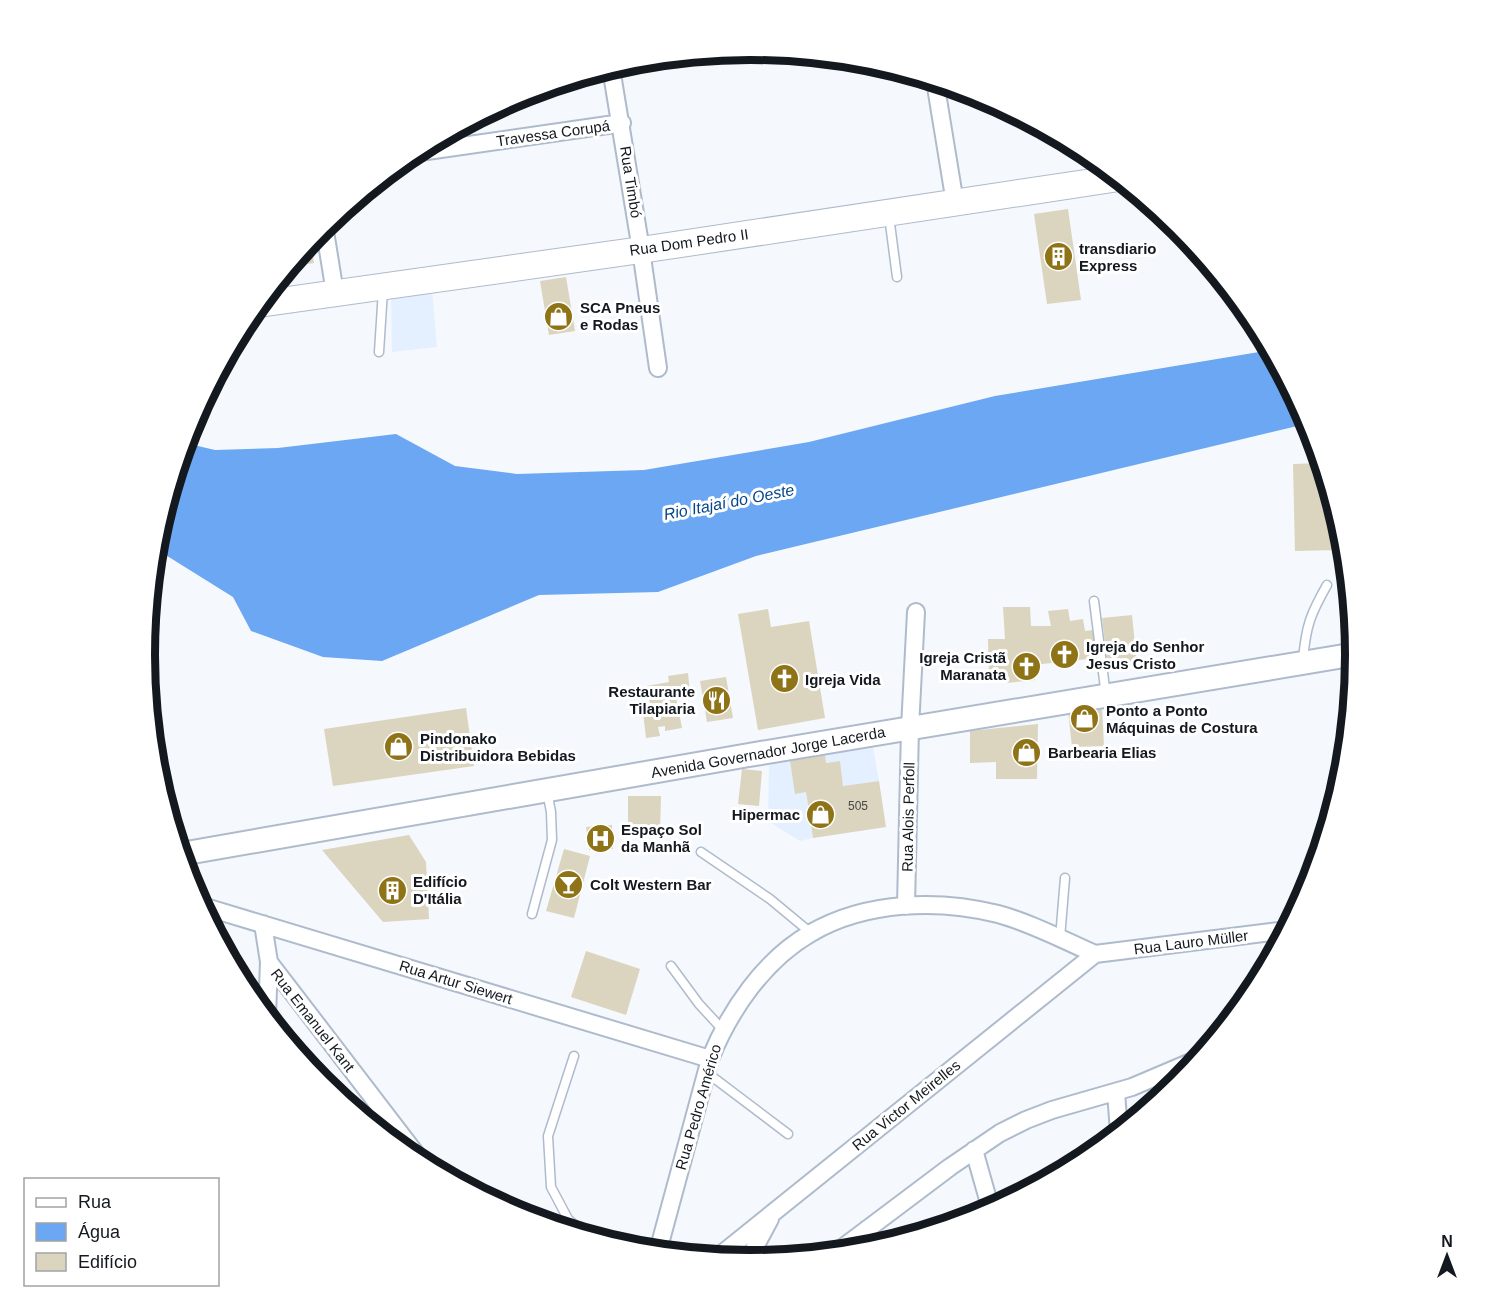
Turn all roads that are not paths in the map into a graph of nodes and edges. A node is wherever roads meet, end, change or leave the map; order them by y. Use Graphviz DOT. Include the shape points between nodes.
graph roads {
  1 [pos="613,76"];
  2 [pos="937,90"];
  3 [pos="622,123"];
  4 [pos="437,150"];
  5 [pos="1108,180"];
  6 [pos="955,203"];
  7 [pos="888,213"];
  8 [pos="326,238"];
  9 [pos="641,250"];
  10 [pos="897,277"];
  11 [pos="383,286"];
  12 [pos="335,293"];
  13 [pos="271,302"];
  14 [pos="379,352"];
  15 [pos="657,368"];
  16 [pos="1327,585"];
  17 [pos="1094,601"];
  18 [pos="916,612"];
  19 [pos="1346,656"];
  20 [pos="1303,663"];
  21 [pos="1106,696"];
  22 [pos="910,729"];
  23 [pos="547,790"];
  24 [pos="700,852"];
  25 [pos="189,853"];
  26 [pos="1065,878"];
  27 [pos="906,906"];
  28 [pos="213,909"];
  29 [pos="532,914"];
  30 [pos="262,924"];
  31 [pos="1277,931"];
  32 [pos="811,933"];
  33 [pos="1060,938"];
  34 [pos="1095,954"];
  35 [pos="269,962"];
  36 [pos="671,966"];
  37 [pos="268,1002"];
  38 [pos="723,1030"];
  39 [pos="574,1056"];
  40 [pos="708,1066"];
  41 [pos="1179,1067"];
  42 [pos="1116,1092"];
  43 [pos="1118,1123"];
  44 [pos="788,1134"];
  45 [pos="405,1139"];
  46 [pos="974,1150"];
  47 [pos="988,1200"];
  48 [pos="773,1212"];
  49 [pos="570,1221"];
  50 [pos="867,1229"];
  51 [pos="870,1238"];
  52 [pos="851,1242"];
  53 [pos="660,1243"];
  54 [pos="727,1249"];
  55 [pos="753,1250"];
  1 -- 3 [label="street, Rua Timbó"];
  2 -- 6 [label="street"];
  3 -- 4 [label="street, Travessa Corupá"];
  3 -- 9 [label="street, Rua Timbó"];
  5 -- 6 [label="main road, Rua Dom Pedro II"];
  6 -- 7 [label="main road, Rua Dom Pedro II"];
  7 -- 9 [label="main road, Rua Dom Pedro II"];
  7 -- 10 [label="lane"];
  8 -- 12 [label="street"];
  9 -- 11 [label="main road, Rua Dom Pedro II"];
  9 -- 15 [label="street, Rua Timbó"];
  11 -- 12 [label="main road, Rua Dom Pedro II"];
  11 -- 14 [label="lane"];
  12 -- 13 [label="main road, Rua Dom Pedro II"];
  16 -- 20 [label="lane" via="1307,625"];
  17 -- 21 [label="lane"];
  18 -- 22 [label="street, Rua Alois Perfoll"];
  19 -- 20 [label="main road, Avenida Governador Jorge Lacerda"];
  20 -- 21 [label="main road, Avenida Governador Jorge Lacerda"];
  21 -- 22 [label="main road, Avenida Governador Jorge Lacerda"];
  22 -- 23 [label="main road, Avenida Governador Jorge Lacerda"];
  22 -- 27 [label="street, Rua Alois Perfoll"];
  23 -- 25 [label="main road, Avenida Governador Jorge Lacerda"];
  23 -- 29 [label="lane" via="552,840"];
  24 -- 32 [label="lane" via="770,899"];
  26 -- 33 [label="lane"];
  27 -- 32 [label="street, Rua Pedro Américo" via="871,911"];
  27 -- 33 [label="street, Rua Pedro Américo" via="970,908"];
  28 -- 30 [label="street, Rua Artur Siewert"];
  30 -- 35 [label="street"];
  30 -- 40 [label="street, Rua Artur Siewert"];
  31 -- 34 [label="street, Rua Lauro Müller"];
  32 -- 38 [label="street, Rua Pedro Américo" via="766,970"];
  33 -- 34 [label="street, Rua Pedro Américo"];
  34 -- 48 [label="street, Rua Victor Meirelles"];
  35 -- 37 [label="street"];
  35 -- 45 [label="street, Rua Emanuel Kant"];
  36 -- 38 [label="lane"];
  38 -- 40 [label="street, Rua Pedro Américo"];
  39 -- 49 [label="lane" via="548,1136 551,1187"];
  40 -- 44 [label="lane"];
  40 -- 53 [label="street, Rua Pedro Américo"];
  41 -- 42 [label="street"];
  42 -- 43 [label="street"];
  42 -- 46 [label="street" via="1026,1120"];
  46 -- 47 [label="street"];
  46 -- 50 [label="street"];
  48 -- 54 [label="street, Rua Victor Meirelles"];
  48 -- 55 [label="street"];
  50 -- 51 [label="street"];
  50 -- 52 [label="street"];
}
